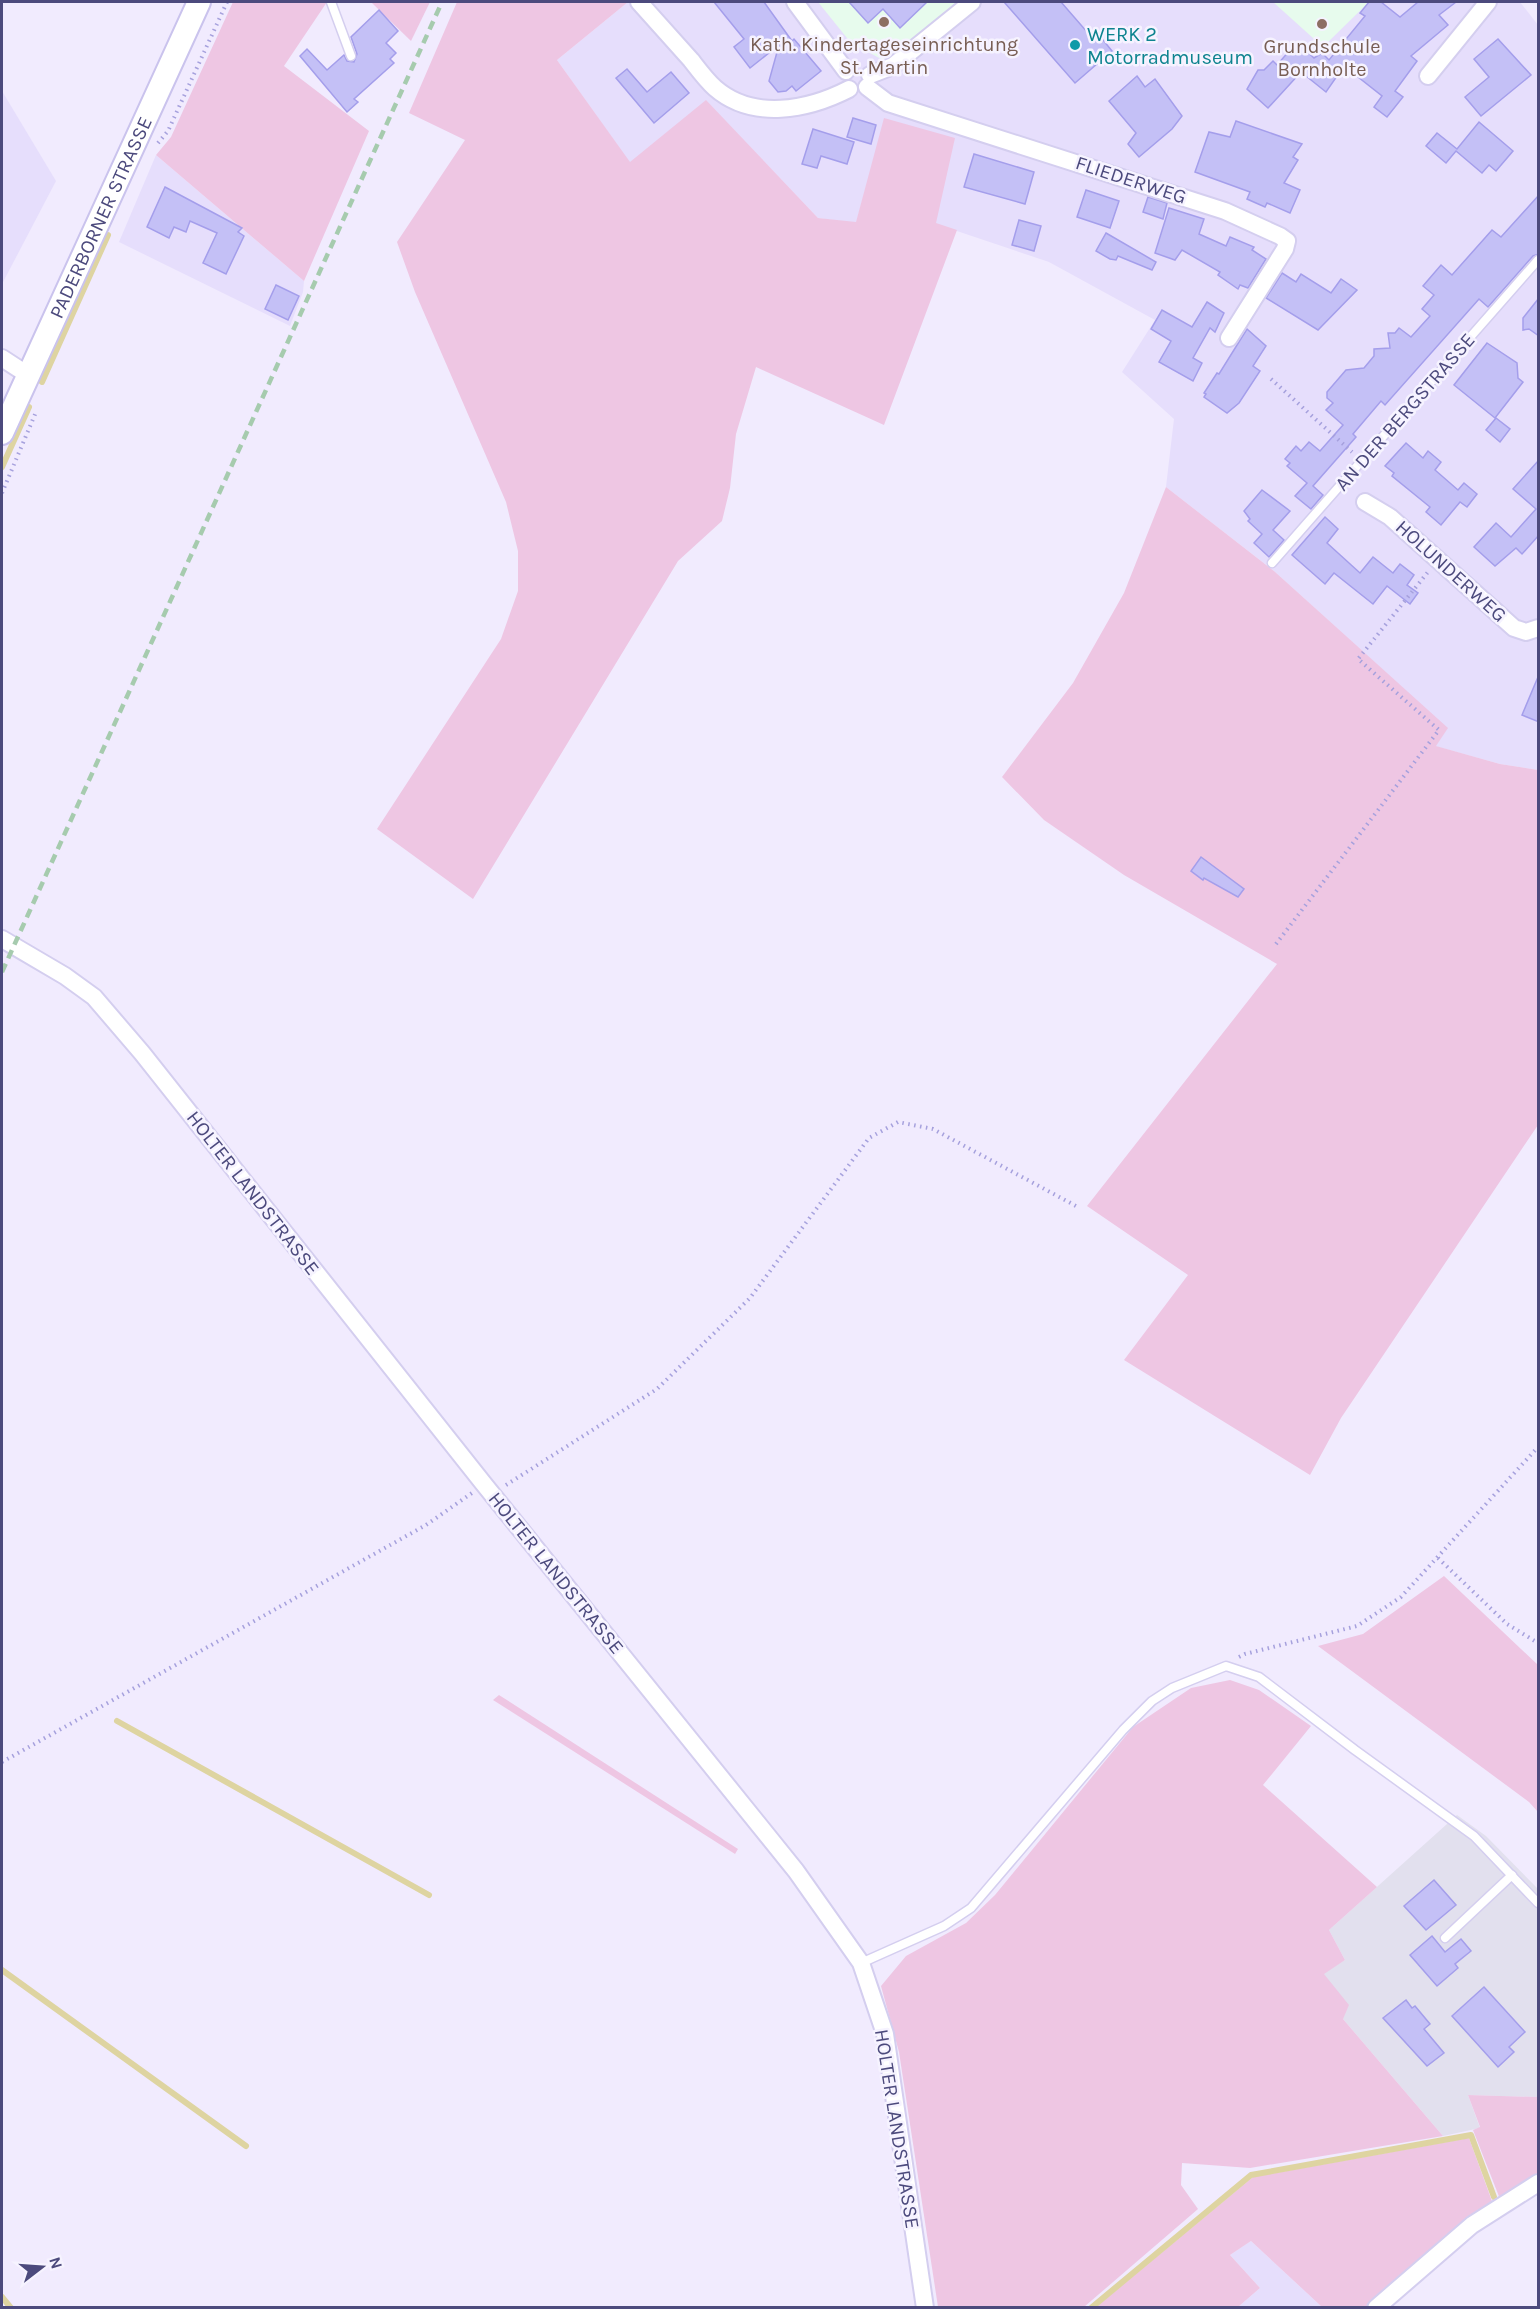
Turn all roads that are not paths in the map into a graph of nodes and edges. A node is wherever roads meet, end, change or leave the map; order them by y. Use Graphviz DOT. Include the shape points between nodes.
graph roads {
  1 [pos="199,2"];
  2 [pos="331,2"];
  3 [pos="639,2"];
  4 [pos="795,2"];
  5 [pos="972,2"];
  6 [pos="1488,2"];
  7 [pos="351,56"];
  8 [pos="846,71"];
  9 [pos="1428,76"];
  10 [pos="869,81"];
  11 [pos="849,89"];
  12 [pos="1539,260"];
  13 [pos="1229,338"];
  14 [pos="2,358"];
  15 [pos="28,375"];
  16 [pos="2,433"];
  17 [pos="1365,502"];
  18 [pos="1272,563"];
  19 [pos="1539,628"];
  20 [pos="2,939"];
  21 [pos="1512,1875"];
  22 [pos="1539,1903"];
  23 [pos="1445,1938"];
  24 [pos="861,1963"];
  25 [pos="1539,2183"];
  26 [pos="925,2307"];
  27 [pos="1376,2307"];
  1 -- 15 [label="main road, PADERBORNER STRASSE"];
  2 -- 7 [label="lane"];
  3 -- 11 [label="street" via="715,88 737,102 765,110 794,108 827,100"];
  4 -- 8 [label="street"];
  5 -- 10 [label="street"];
  6 -- 9 [label="street"];
  8 -- 10 [label="street" via="861,66"];
  8 -- 11 [label="street" via="844,78"];
  10 -- 11 [label="street" via="856,92"];
  10 -- 13 [label="street, FLIEDERWEG" via="888,103 1226,210 1280,236 1287,242 1285,249"];
  12 -- 18 [label="lane, AN DER BERGSTRASSE"];
  14 -- 15 [label="street"];
  15 -- 16 [label="main road, PADERBORNER STRASSE"];
  17 -- 19 [label="street, HOLUNDERWEG" via="1390,517 1514,628 1526,632"];
  20 -- 24 [label="street, HOLTER LANDSTRASSE" via="94,997 142,1053 796,1871"];
  21 -- 22 [label="lane"];
  21 -- 23 [label="lane"];
  21 -- 24 [label="lane" via="1474,1836 1259,1677 1226,1666 1172,1688 1152,1701 970,1908 944,1926"];
  24 -- 26 [label="street, HOLTER LANDSTRASSE" via="885,2034"];
  25 -- 27 [label="street" via="1472,2225"];
}
